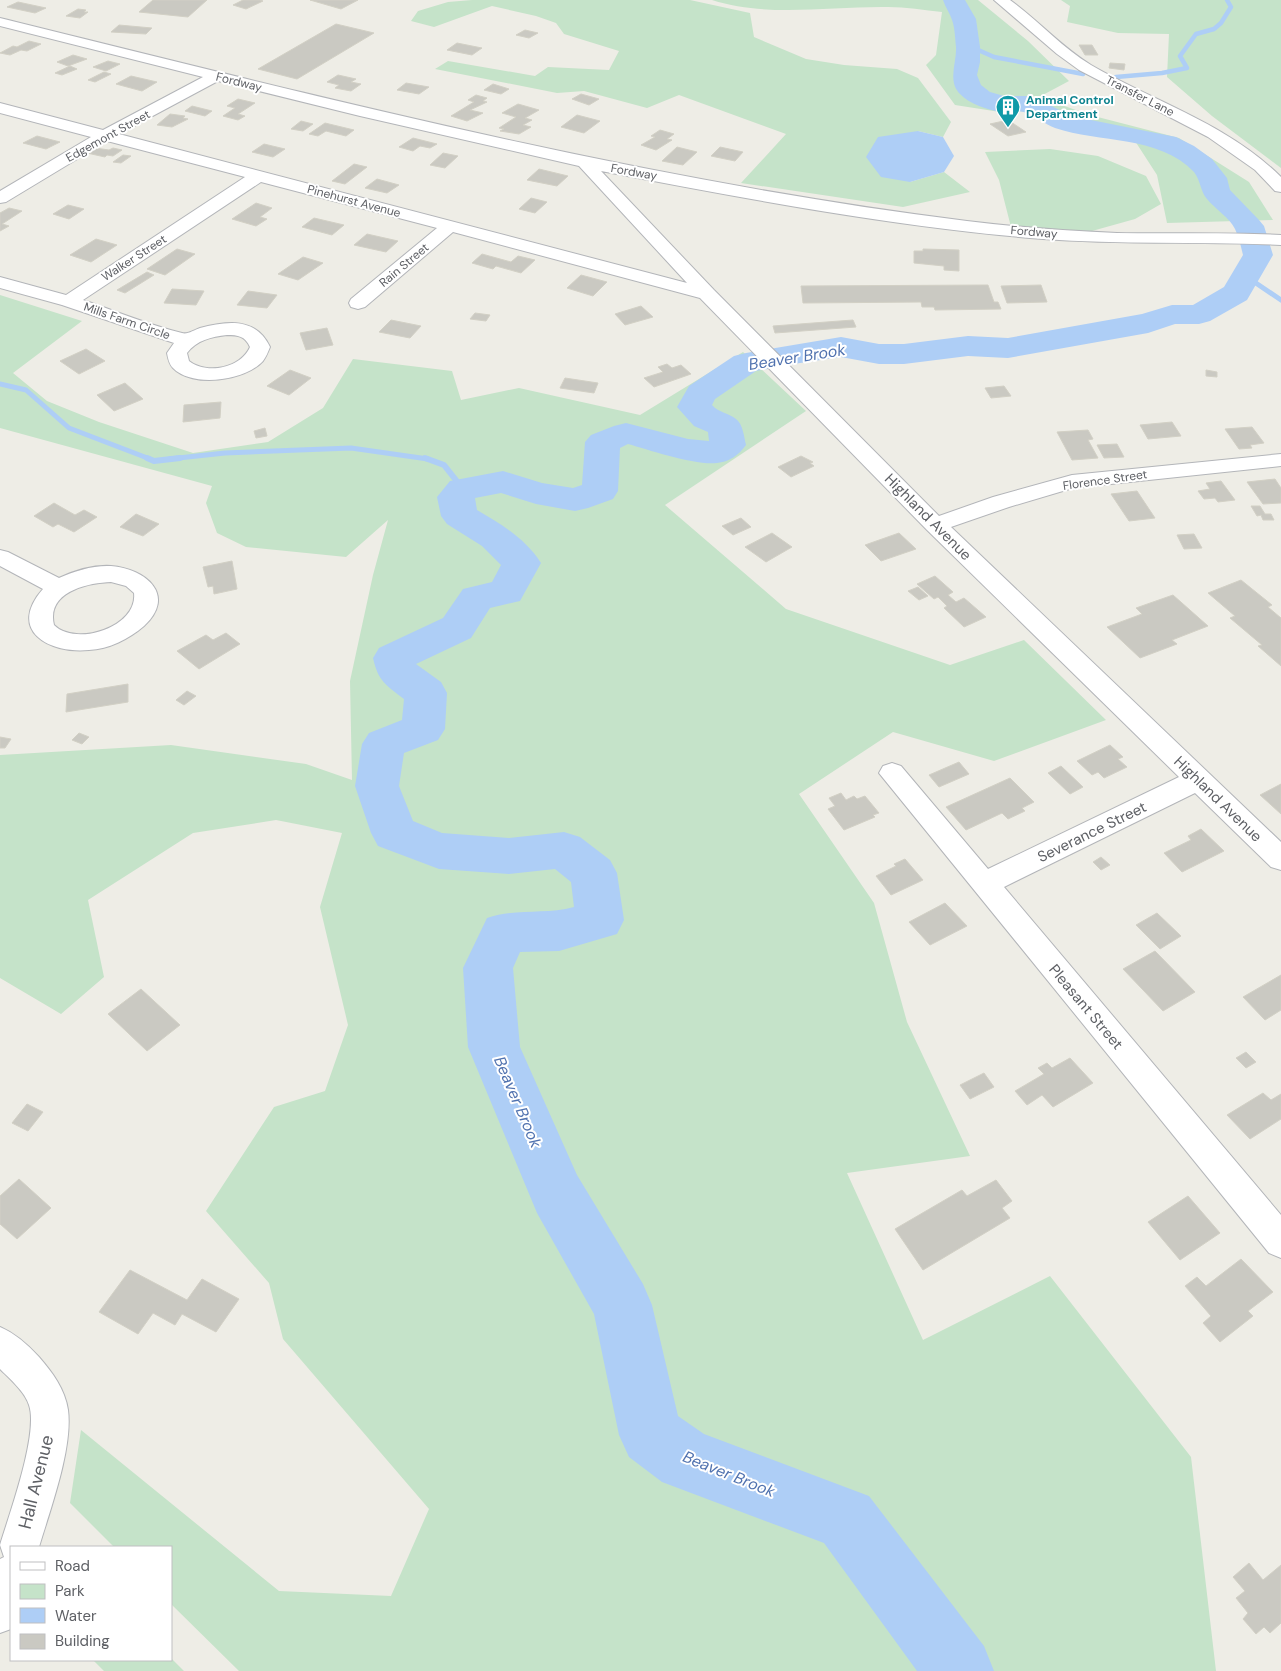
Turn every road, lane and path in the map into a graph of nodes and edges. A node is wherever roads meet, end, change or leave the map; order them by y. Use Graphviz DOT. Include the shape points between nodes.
graph roads {
  1 [pos="1001,0"];
  2 [pos="0,22"];
  3 [pos="217,76"];
  4 [pos="0,108"];
  5 [pos="106,136"];
  6 [pos="585,163"];
  7 [pos="258,176"];
  8 [pos="1281,187"];
  9 [pos="0,198"];
  10 [pos="450,226"];
  11 [pos="1274,240"];
  12 [pos="0,282"];
  13 [pos="707,294"];
  14 [pos="69,301"];
  15 [pos="358,303"];
  16 [pos="186,341"];
  17 [pos="1281,460"];
  18 [pos="935,525"];
  19 [pos="0,558"];
  20 [pos="60,588"];
  21 [pos="892,773"];
  22 [pos="1199,779"];
  23 [pos="1281,859"];
  24 [pos="984,884"];
  25 [pos="1281,1241"];
  26 [pos="0,1345"];
  27 [pos="19,1546"];
  28 [pos="10,1578"];
  29 [pos="0,1613"];
  1 -- 8 [label="street, Transfer Lane" via="1049,42 1083,66 1232,146 1266,171"];
  2 -- 3 [label="street, Fordway"];
  3 -- 5 [label="street, Edgemont Street"];
  3 -- 6 [label="street, Fordway" via="379,117"];
  4 -- 5 [label="street, Pinehurst Avenue"];
  5 -- 7 [label="street, Pinehurst Avenue"];
  5 -- 9 [label="street, Edgemont Street"];
  6 -- 11 [label="street, Fordway" via="965,226 1100,237"];
  6 -- 13 [label="street, Highland Avenue"];
  7 -- 10 [label="street, Pinehurst Avenue"];
  7 -- 14 [label="street, Walker Street"];
  10 -- 13 [label="street, Pinehurst Avenue"];
  10 -- 15 [label="street, Rain Street"];
  12 -- 14 [label="street"];
  13 -- 18 [label="street, Highland Avenue"];
  14 -- 16 [label="street, Mills Farm Circle"];
  17 -- 18 [label="street, Florence Street" via="1072,482"];
  18 -- 22 [label="street, Highland Avenue"];
  19 -- 20 [label="street"];
  21 -- 24 [label="street, Pleasant Street"];
  22 -- 23 [label="street, Highland Avenue"];
  22 -- 24 [label="street, Severance Street"];
  24 -- 25 [label="street, Pleasant Street"];
  26 -- 27 [label="street, Hall Avenue" via="20,1363 46,1398 50,1426"];
  28 -- 29 [label="street"];
}
